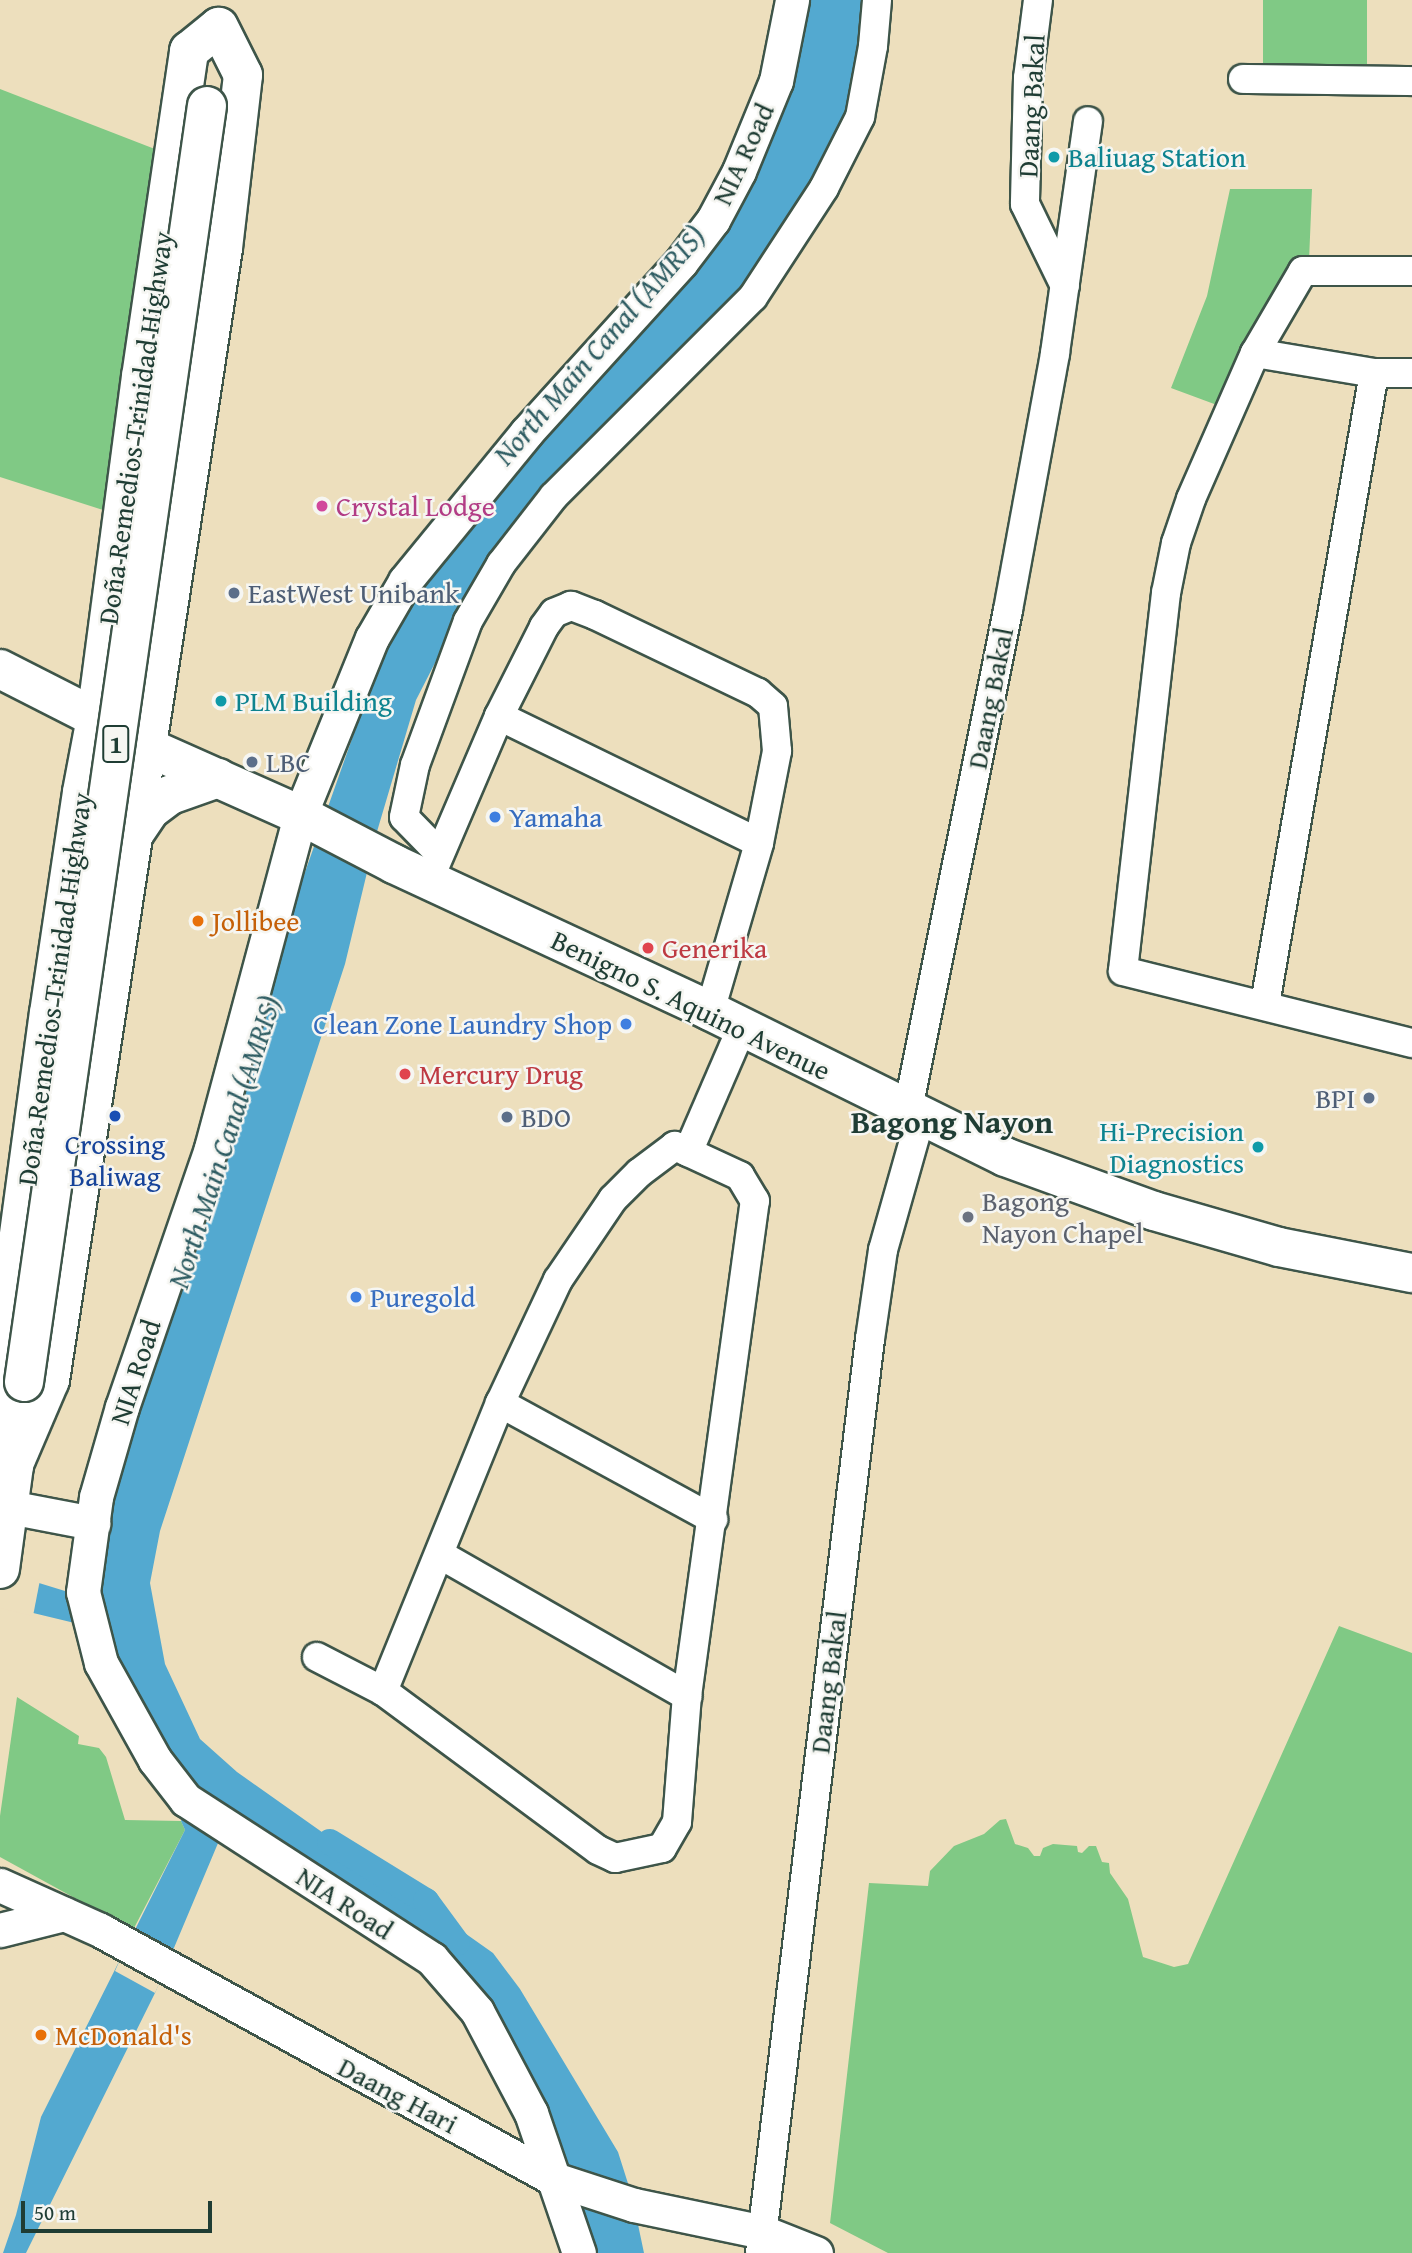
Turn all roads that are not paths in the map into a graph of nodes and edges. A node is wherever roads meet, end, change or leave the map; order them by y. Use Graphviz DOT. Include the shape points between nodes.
graph roads {
  1 [pos="792,0"];
  2 [pos="877,0"];
  3 [pos="1038,0"];
  4 [pos="221,14"];
  5 [pos="1243,79"];
  6 [pos="1412,81"];
  7 [pos="1088,121"];
  8 [pos="1412,271"];
  9 [pos="1065,286"];
  10 [pos="1255,353"];
  11 [pos="1374,373"];
  12 [pos="1412,373"];
  13 [pos="0,669"];
  14 [pos="499,716"];
  15 [pos="96,718"];
  16 [pos="145,746"];
  17 [pos="218,778"];
  18 [pos="309,820"];
  19 [pos="132,837"];
  20 [pos="760,843"];
  21 [pos="435,866"];
  22 [pos="1265,1004"];
  23 [pos="726,1019"];
  24 [pos="1412,1043"];
  25 [pos="914,1113"];
  26 [pos="688,1152"];
  27 [pos="1410,1264"];
  28 [pos="500,1403"];
  29 [pos="13,1466"];
  30 [pos="9,1507"];
  31 [pos="713,1519"];
  32 [pos="93,1522"];
  33 [pos="440,1555"];
  34 [pos="1,1564"];
  35 [pos="317,1657"];
  36 [pos="383,1691"];
  37 [pos="687,1696"];
  38 [pos="0,1885"];
  39 [pos="64,1914"];
  40 [pos="0,1930"];
  41 [pos="554,2179"];
  42 [pos="761,2243"];
  43 [pos="579,2253"];
  44 [pos="816,2253"];
  1 -- 18 [label="street, NIA Road" via="776,81 713,220 681,262 526,433 405,581 372,638"];
  2 -- 21 [label="street" via="860,117 824,188 753,297 554,496 501,564 468,621 415,765 404,817"];
  3 -- 9 [label="street, Daang Bakal" via="1028,78 1025,204"];
  4 -- 15 [label="main road, Doña Remedios Trinidad Highway / 1" via="189,51"];
  4 -- 16 [label="main road, Doña Remedios Trinidad Highway / 1" via="243,75 221,262"];
  4 -- 29 [label="main road, 1, bridge"];
  5 -- 6 [label="street"];
  7 -- 9 [label="street, Daang Bakal"];
  8 -- 10 [label="street" via="1303,271"];
  9 -- 25 [label="street, Daang Bakal"];
  10 -- 11 [label="street"];
  10 -- 22 [label="street" via="1176,543 1123,971"];
  11 -- 12 [label="street"];
  11 -- 22 [label="street"];
  13 -- 15 [label="main road"];
  14 -- 20 [label="street"];
  14 -- 20 [label="street" via="544,627 554,613 571,606 758,693 773,706 777,751"];
  14 -- 21 [label="street"];
  15 -- 29 [label="main road, Doña Remedios Trinidad Highway / 1" via="49,1013 1,1367"];
  16 -- 17 [label="main road, Benigno S. Aquino Avenue"];
  16 -- 19 [label="main road, Doña Remedios Trinidad Highway / 1"];
  17 -- 18 [label="main road, Benigno S. Aquino Avenue"];
  17 -- 19 [label="main road" via="170,795 150,810"];
  18 -- 21 [label="main road, Benigno S. Aquino Avenue" via="394,864"];
  18 -- 32 [label="street, NIA Road" via="211,1148 122,1407"];
  19 -- 29 [label="main road, Doña Remedios Trinidad Highway / 1" via="50,1380"];
  20 -- 23 [label="street"];
  21 -- 23 [label="main road, Benigno S. Aquino Avenue"];
  22 -- 24 [label="street"];
  23 -- 25 [label="main road, Benigno S. Aquino Avenue"];
  23 -- 26 [label="street"];
  25 -- 27 [label="main road, Benigno S. Aquino Avenue" via="1005,1157 1154,1211 1279,1247"];
  25 -- 42 [label="street, Daang Bakal" via="883,1250 874,1313"];
  26 -- 28 [label="street" via="676,1146 613,1199 558,1280"];
  26 -- 31 [label="street" via="740,1176 755,1201"];
  28 -- 31 [label="street"];
  28 -- 33 [label="street"];
  29 -- 30 [label="main road, Doña Remedios Trinidad Highway / 1"];
  30 -- 32 [label="street"];
  30 -- 34 [label="main road, Doña Remedios Trinidad Highway / 1"];
  31 -- 37 [label="street"];
  32 -- 41 [label="street, NIA Road" via="86,1606 101,1663 155,1760 187,1800 432,1959 477,2011 531,2113"];
  33 -- 36 [label="street"];
  33 -- 37 [label="street"];
  35 -- 36 [label="street"];
  36 -- 37 [label="street" via="615,1858 662,1848 677,1822"];
  38 -- 39 [label="street, Daang Hari"];
  39 -- 40 [label="street"];
  39 -- 41 [label="street, Daang Hari"];
  41 -- 42 [label="street, Daang Hari"];
  41 -- 43 [label="street, NIA Road"];
  42 -- 44 [label="street, Daang Hari"];
}
